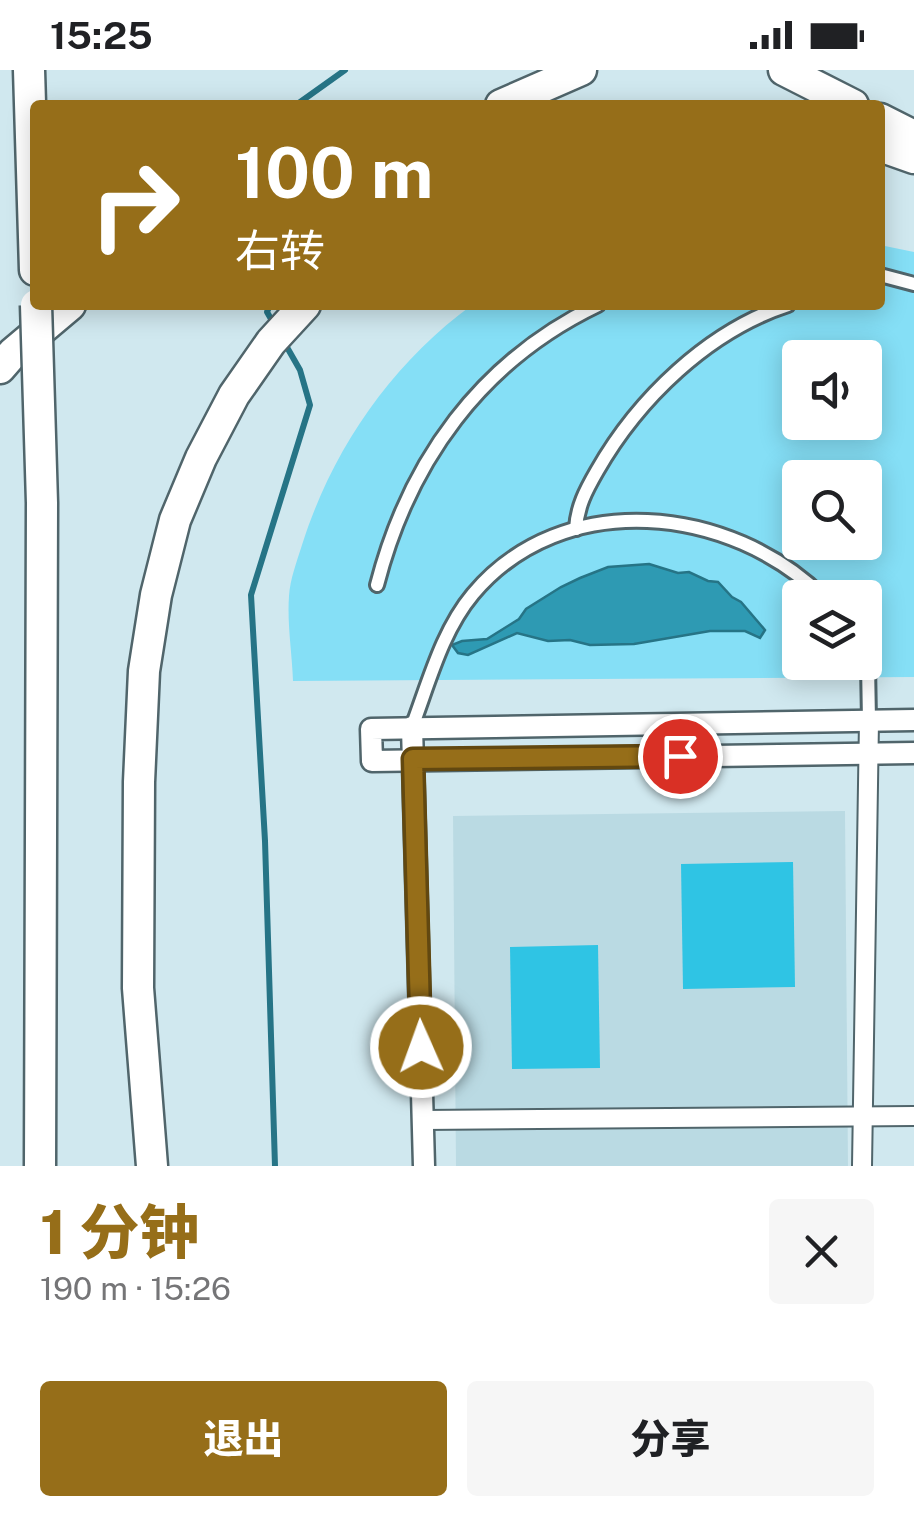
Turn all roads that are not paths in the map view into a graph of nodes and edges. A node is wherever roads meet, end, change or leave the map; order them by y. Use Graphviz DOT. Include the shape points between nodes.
graph roads {
  1 [pos="29,70"];
  2 [pos="581,70"];
  3 [pos="784,70"];
  4 [pos="512,100"];
  5 [pos="843,100"];
  6 [pos="30,103"];
  7 [pos="885,121"];
  8 [pos="914,136"];
  9 [pos="885,148"];
  10 [pos="914,158"];
  11 [pos="885,275"];
  12 [pos="896,278"];
  13 [pos="885,281"];
  14 [pos="914,284"];
  15 [pos="36,310"];
  16 [pos="64,310"];
  17 [pos="300,310"];
  18 [pos="589,310"];
  19 [pos="777,310"];
  20 [pos="0,368"];
  21 [pos="576,529"];
  22 [pos="804,580"];
  23 [pos="376,585"];
  24 [pos="868,680"];
  25 [pos="914,720"];
  26 [pos="869,721"];
  27 [pos="412,727"];
  28 [pos="914,752"];
  29 [pos="870,753"];
  30 [pos="413,759"];
  31 [pos="914,1116"];
  32 [pos="861,1117"];
  33 [pos="423,1120"];
  34 [pos="40,1166"];
  35 [pos="152,1166"];
  36 [pos="424,1166"];
  37 [pos="862,1166"];
  1 -- 6 [label="highway"];
  2 -- 4 [label="highway"];
  3 -- 5 [label="highway"];
  7 -- 8 [label="highway"];
  9 -- 10 [label="highway"];
  11 -- 12 [label="street"];
  12 -- 13 [label="street"];
  12 -- 14 [label="street"];
  15 -- 34 [label="highway, bridge"];
  16 -- 20 [label="highway"];
  17 -- 35 [label="highway" via="234,395 201,458 156,594 144,671 139,782 138,988"];
  18 -- 23 [label="street" via="525,350 456,418 407,496"];
  19 -- 21 [label="street" via="722,338 646,402 588,486"];
  21 -- 22 [label="street" via="630,520 700,528 769,555"];
  21 -- 27 [label="street" via="512,560 474,594 442,646"];
  24 -- 26 [label="street"];
  25 -- 26 [label="street"];
  26 -- 27 [label="street"];
  26 -- 29 [label="street"];
  27 -- 30 [label="street"];
  27 -- 30 [label="street" via="371,729 372,761"];
  28 -- 29 [label="street"];
  29 -- 30 [label="street"];
  29 -- 32 [label="street"];
  30 -- 33 [label="street"];
  31 -- 32 [label="street"];
  32 -- 33 [label="street"];
  32 -- 37 [label="street"];
  33 -- 36 [label="street"];
}
